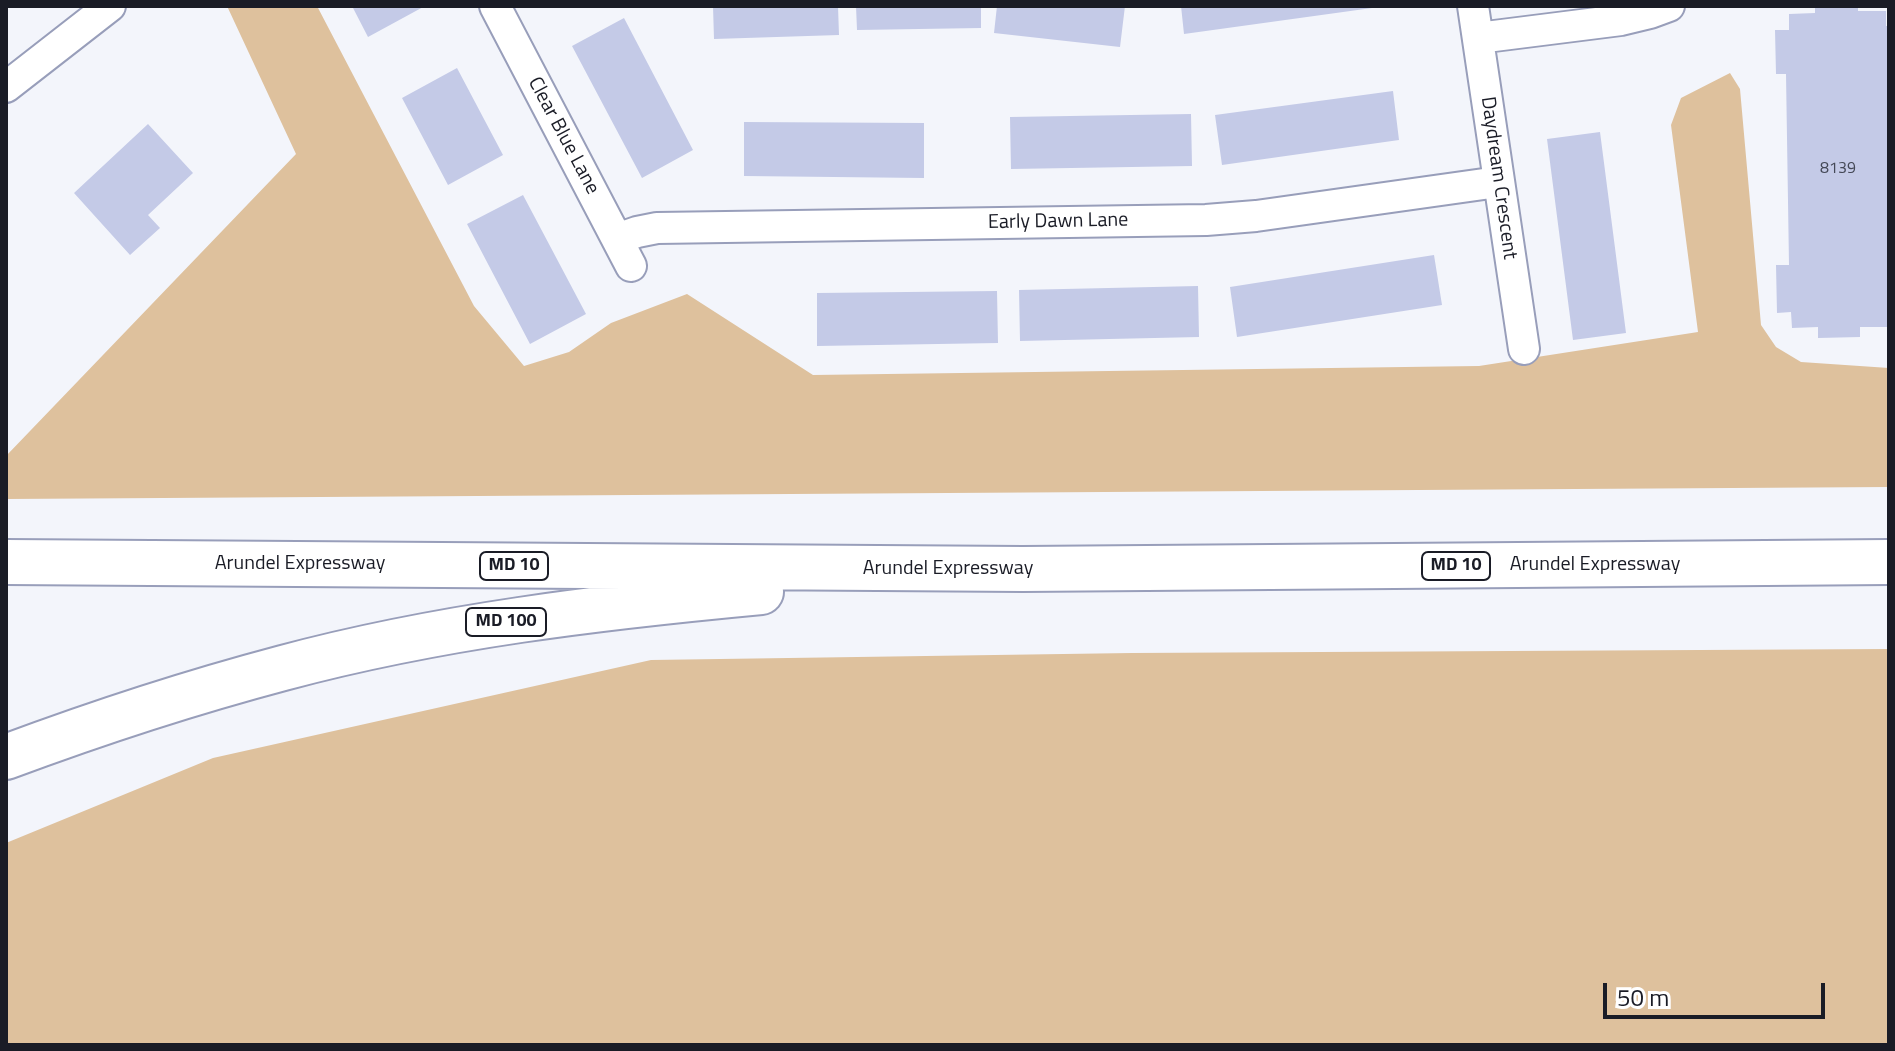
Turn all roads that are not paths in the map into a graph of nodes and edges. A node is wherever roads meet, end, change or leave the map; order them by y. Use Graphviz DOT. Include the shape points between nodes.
graph roads {
  1 [pos="110,6"];
  2 [pos="495,6"];
  3 [pos="1473,6"];
  4 [pos="1669,6"];
  5 [pos="1478,38"];
  6 [pos="6,87"];
  7 [pos="1498,182"];
  8 [pos="617,239"];
  9 [pos="631,266"];
  10 [pos="1524,349"];
  11 [pos="6,562"];
  12 [pos="1889,562"];
  13 [pos="1023,569"];
  14 [pos="6,757"];
  1 -- 6 [label="street"];
  2 -- 8 [label="street, Clear Blue Lane"];
  3 -- 5 [label="street, Daydream Crescent"];
  4 -- 5 [label="street" via="1621,20"];
  5 -- 7 [label="street, Daydream Crescent"];
  7 -- 8 [label="street, Early Dawn Lane" via="1206,220 657,228"];
  7 -- 10 [label="street, Daydream Crescent"];
  8 -- 9 [label="street, Clear Blue Lane"];
  11 -- 13 [label="highway, Arundel Expressway / MD 10"];
  12 -- 13 [label="highway, Arundel Expressway / MD 10"];
  13 -- 14 [label="highway, MD 100" via="632,604 509,621 285,667 92,725"];
}
